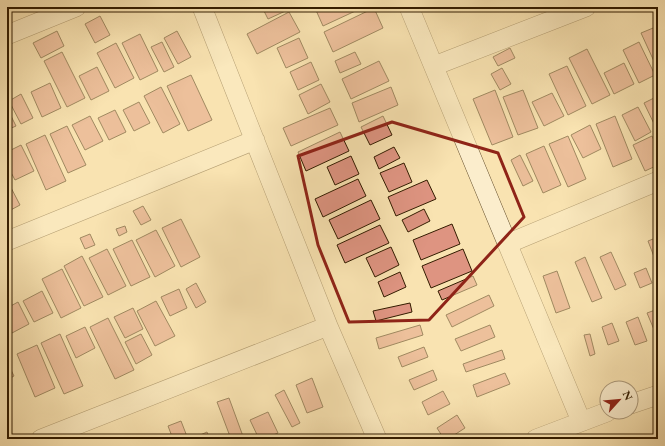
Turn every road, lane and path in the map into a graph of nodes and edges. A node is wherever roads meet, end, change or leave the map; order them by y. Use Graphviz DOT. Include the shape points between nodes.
graph roads {
  1 [pos="76,7"];
  2 [pos="202,7"];
  3 [pos="409,7"];
  4 [pos="586,7"];
  5 [pos="7,35"];
  6 [pos="434,66"];
  7 [pos="255,140"];
  8 [pos="658,180"];
  9 [pos="7,241"];
  10 [pos="507,244"];
  11 [pos="328,326"];
  12 [pos="658,395"];
  13 [pos="639,401"];
  14 [pos="599,415"];
  15 [pos="580,421"];
  16 [pos="41,439"];
  17 [pos="377,439"];
  18 [pos="536,439"];
  1 -- 5 [label="street"];
  2 -- 7 [label="street"];
  3 -- 6 [label="street"];
  4 -- 6 [label="street"];
  6 -- 10 [label="street"];
  7 -- 9 [label="street"];
  7 -- 11 [label="street"];
  8 -- 10 [label="street"];
  10 -- 15 [label="street"];
  11 -- 16 [label="street"];
  11 -- 17 [label="street"];
  12 -- 13 [label="street"];
  14 -- 15 [label="street"];
  15 -- 18 [label="street"];
}
